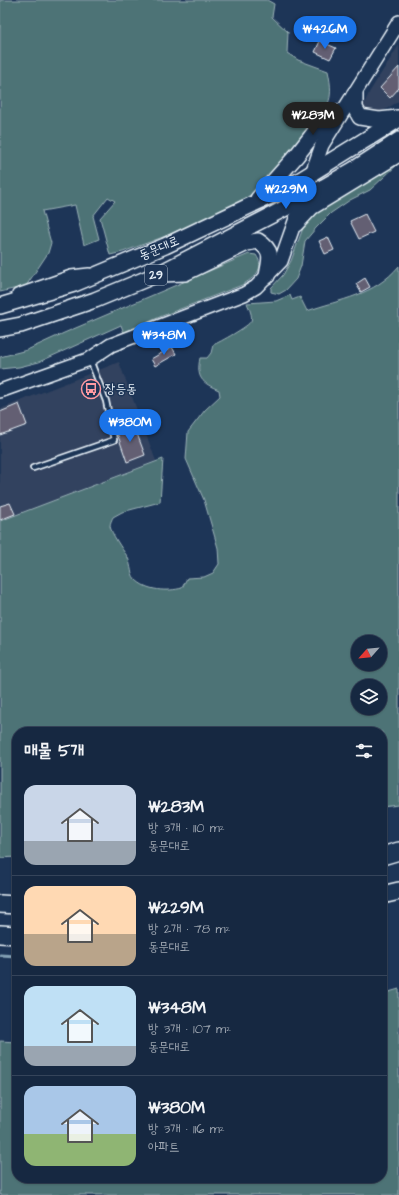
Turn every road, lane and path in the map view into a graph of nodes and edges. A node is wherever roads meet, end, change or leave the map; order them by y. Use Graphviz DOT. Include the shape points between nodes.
graph roads {
  1 [pos="399,22"];
  2 [pos="355,93"];
  3 [pos="342,111"];
  4 [pos="399,118"];
  5 [pos="399,140"];
  6 [pos="399,155"];
  7 [pos="311,174"];
  8 [pos="303,199"];
  9 [pos="253,204"];
  10 [pos="292,229"];
  11 [pos="100,271"];
  12 [pos="158,274"];
  13 [pos="267,276"];
  14 [pos="0,299"];
  15 [pos="0,306"];
  16 [pos="0,329"];
  17 [pos="90,359"];
  18 [pos="0,391"];
  19 [pos="33,468"];
  20 [pos="399,851"];
  21 [pos="387,855"];
  22 [pos="399,891"];
  23 [pos="387,894"];
  24 [pos="0,904"];
  25 [pos="12,905"];
  26 [pos="0,934"];
  27 [pos="12,935"];
  1 -- 2 [label="street"];
  2 -- 3 [label="street"];
  2 -- 4 [label="main road" via="355,108 360,117 378,120"];
  3 -- 7 [label="street" via="322,145"];
  3 -- 9 [label="main road" via="318,128"];
  4 -- 7 [label="main road, 동문대로 / 29"];
  5 -- 8 [label="main road, 동문대로 / 29"];
  6 -- 10 [label="street" via="312,208"];
  7 -- 8 [label="street"];
  7 -- 9 [label="main road, 동문대로 / 29"];
  8 -- 10 [label="street"];
  8 -- 12 [label="main road, 동문대로 / 29"];
  9 -- 11 [label="main road, 동문대로 / 29" via="165,246"];
  10 -- 13 [label="street" via="282,261"];
  11 -- 14 [label="street" via="71,275"];
  11 -- 15 [label="main road, 동문대로 / 29" via="74,284"];
  12 -- 13 [label="main road" via="185,274 247,243 258,241 266,246 271,256"];
  12 -- 16 [label="main road, 동문대로 / 29" via="95,300 21,325"];
  13 -- 17 [label="street" via="244,294 112,345"];
  17 -- 18 [label="street"];
  17 -- 19 [label="lane" via="106,401 114,440"];
  20 -- 21 [label="highway"];
  22 -- 23 [label="highway"];
  24 -- 25 [label="highway"];
  26 -- 27 [label="highway"];
}
